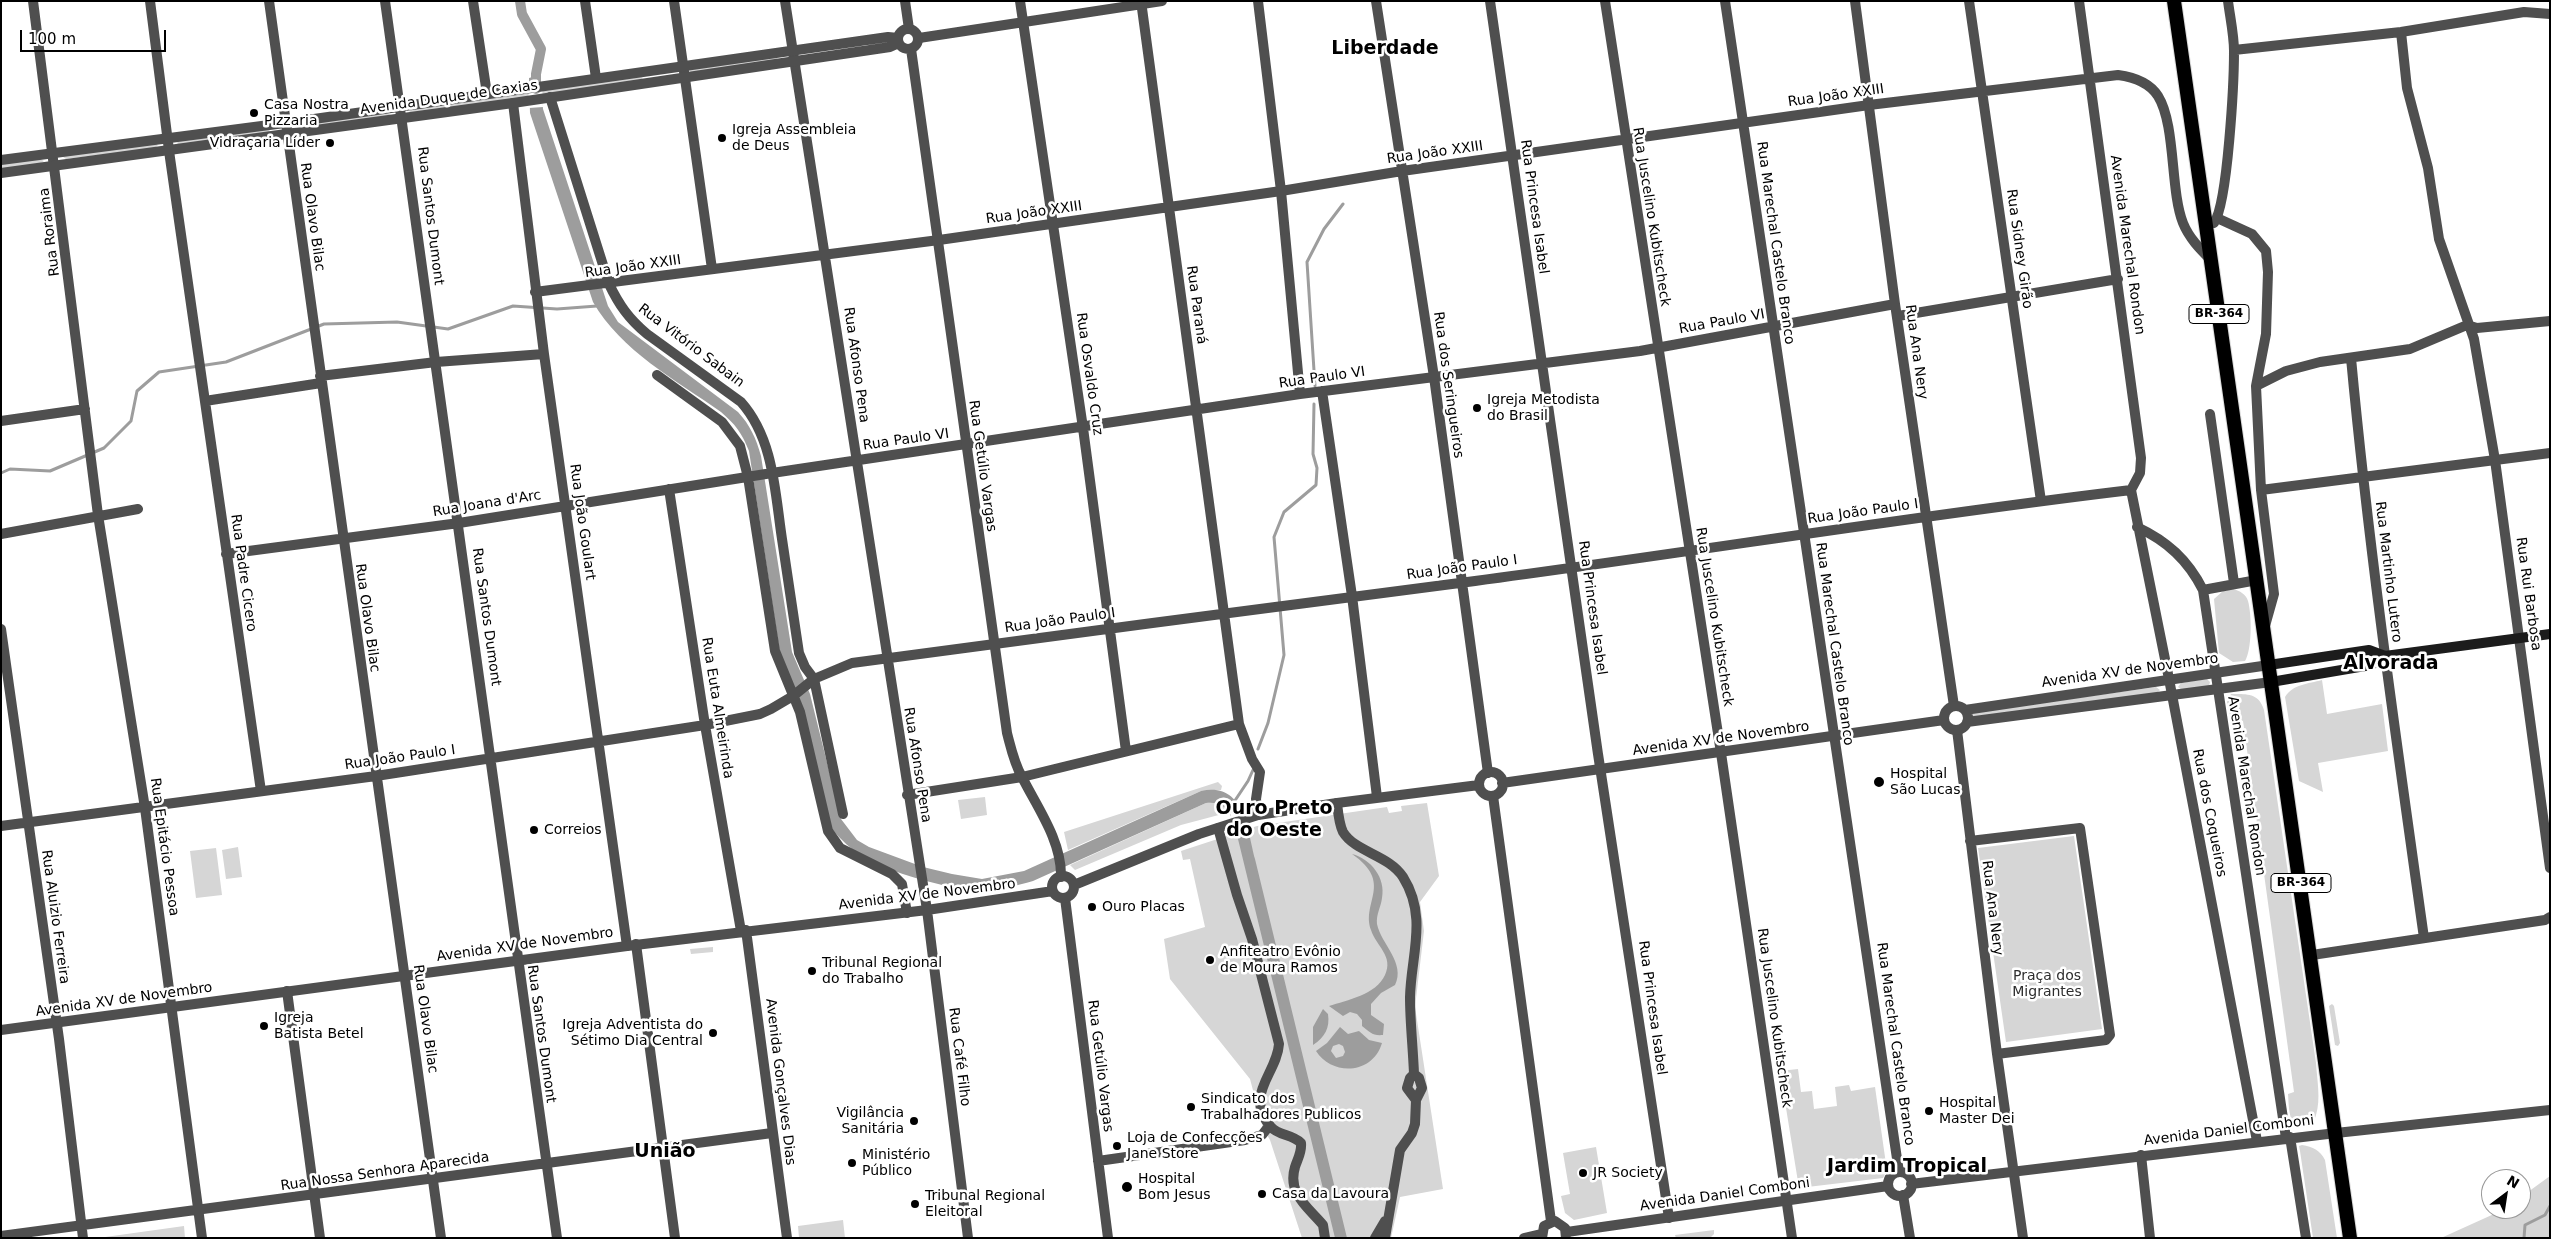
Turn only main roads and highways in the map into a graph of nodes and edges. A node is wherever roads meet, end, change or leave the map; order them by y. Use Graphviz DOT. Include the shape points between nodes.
graph roads {
  1 [pos="2174,1"];
  2 [pos="2550,634"];
  3 [pos="2385,656"];
  4 [pos="2269,665"];
  5 [pos="2271,682"];
  6 [pos="2350,1238"];
  1 -- 4 [label="highway, BR-364"];
  2 -- 3 [label="main road"];
  3 -- 4 [label="main road" via="2369,650"];
  3 -- 5 [label="main road" via="2371,665"];
  4 -- 5 [label="highway, BR-364"];
  5 -- 6 [label="highway, BR-364"];
}
